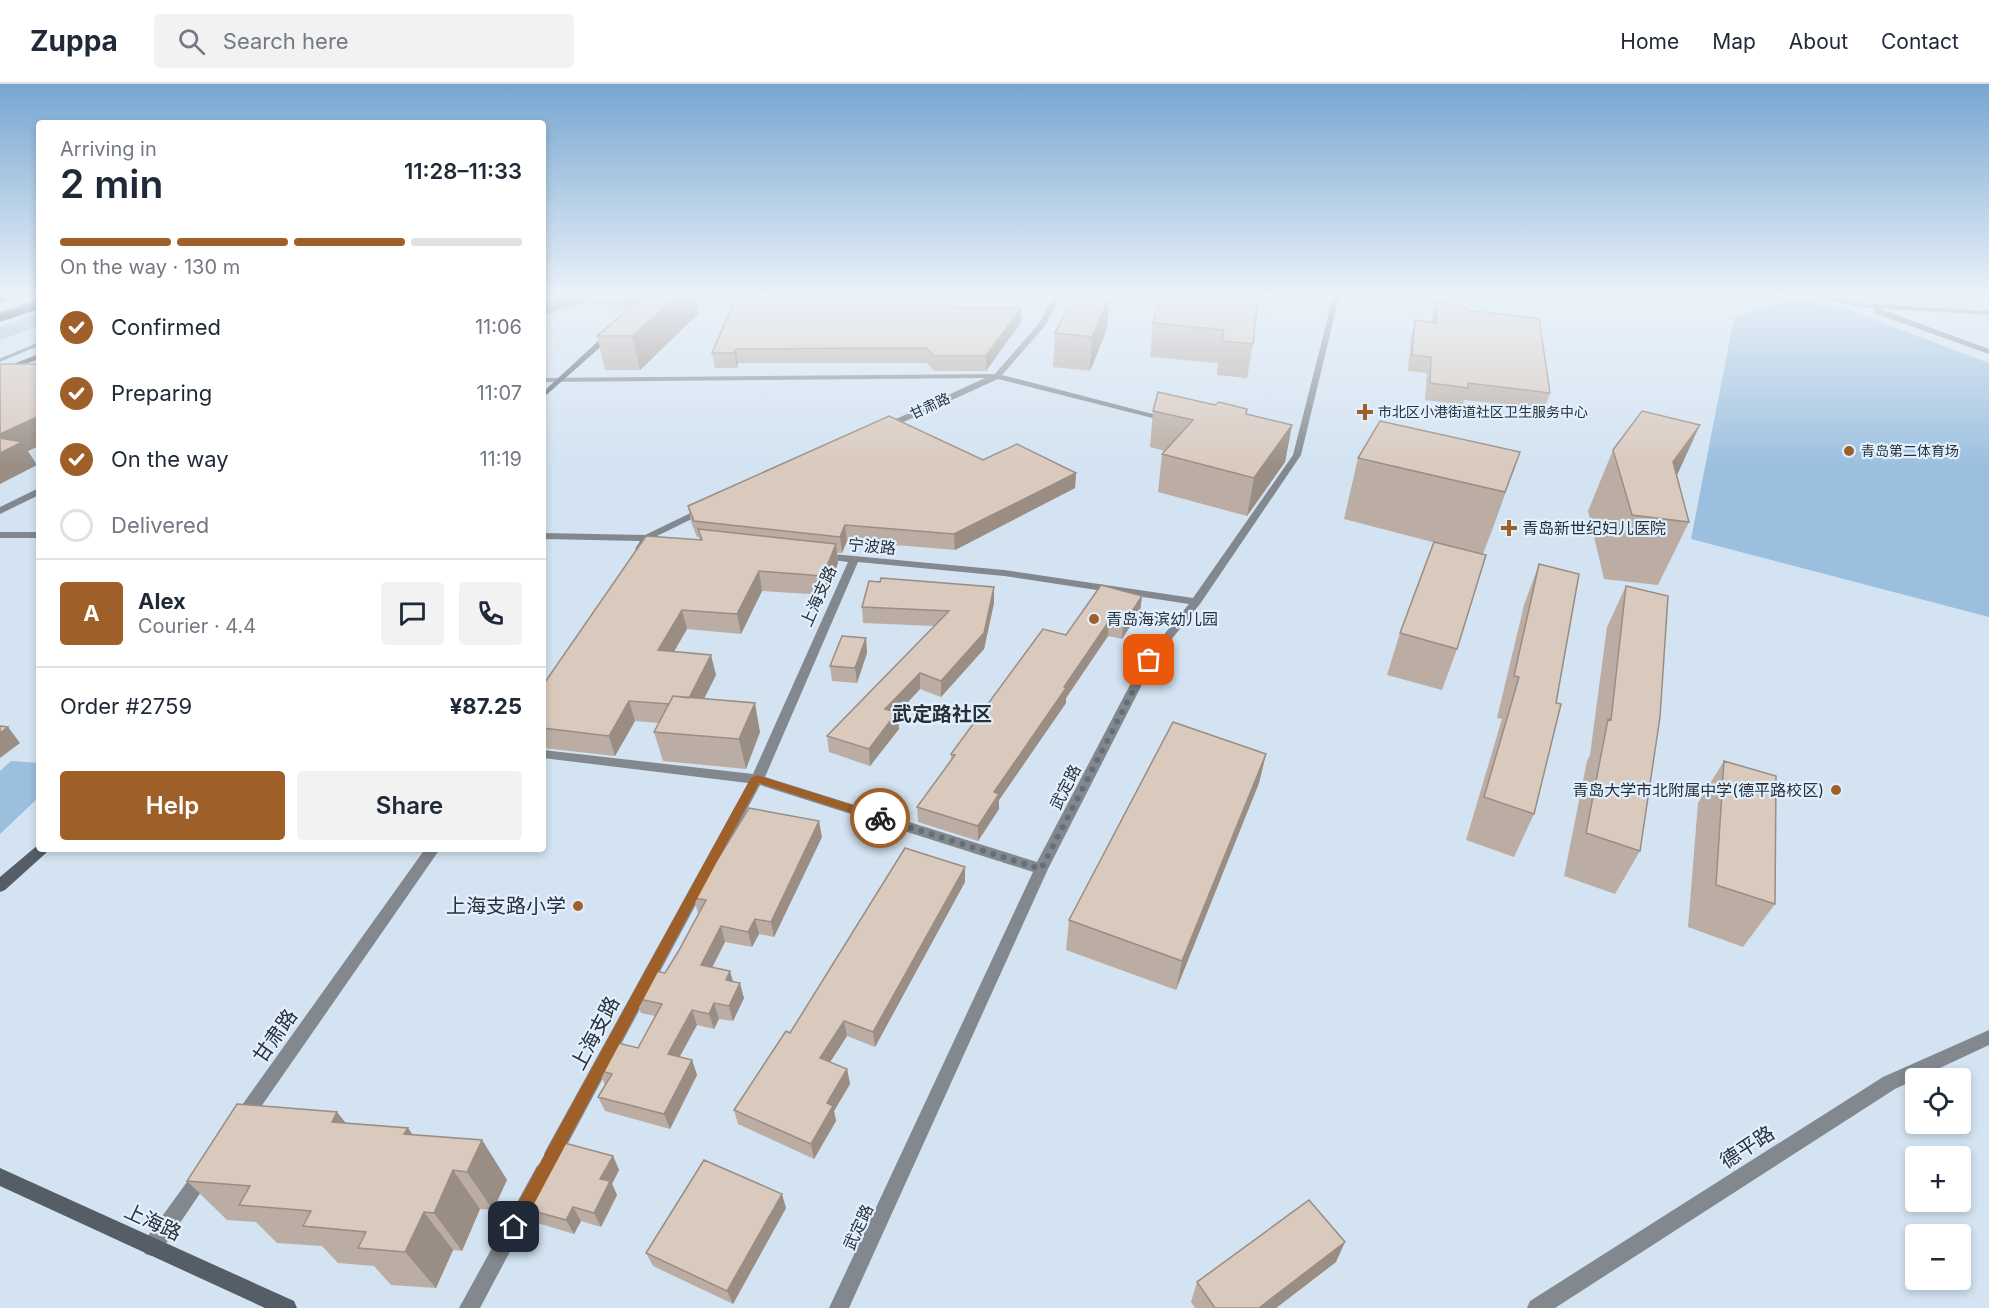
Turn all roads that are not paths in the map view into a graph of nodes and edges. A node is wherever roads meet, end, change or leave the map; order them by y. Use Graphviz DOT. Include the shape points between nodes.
graph roads {
  1 [pos="589,354"];
  2 [pos="1016,354"];
  3 [pos="1320,354"];
  4 [pos="36,357"];
  5 [pos="0,372"];
  6 [pos="997,376"];
  7 [pos="546,380"];
  8 [pos="560,380"];
  9 [pos="546,393"];
  10 [pos="1182,424"];
  11 [pos="878,430"];
  12 [pos="36,493"];
  13 [pos="717,504"];
  14 [pos="0,511"];
  15 [pos="0,535"];
  16 [pos="36,535"];
  17 [pos="546,536"];
  18 [pos="648,537"];
  19 [pos="671,540"];
  20 [pos="808,555"];
  21 [pos="635,556"];
  22 [pos="854,560"];
  23 [pos="1196,602"];
  24 [pos="546,754"];
  25 [pos="757,778"];
  26 [pos="38,852"];
  27 [pos="431,852"];
  28 [pos="1041,869"];
  29 [pos="0,886"];
  30 [pos="1989,1037"];
  31 [pos="234,1130"];
  32 [pos="214,1160"];
  33 [pos="0,1177"];
  34 [pos="152,1247"];
  35 [pos="287,1308"];
  36 [pos="470,1308"];
  37 [pos="838,1308"];
  38 [pos="1537,1308"];
  1 -- 8 [label="street"];
  2 -- 6 [label="street, 甘肃路"];
  3 -- 23 [label="street, 武定路" via="1291,453"];
  4 -- 5 [label="street"];
  6 -- 8 [label="street"];
  6 -- 10 [label="street"];
  6 -- 11 [label="street, 甘肃路"];
  7 -- 8 [label="street"];
  8 -- 9 [label="street"];
  12 -- 14 [label="street"];
  13 -- 18 [label="street"];
  15 -- 16 [label="street"];
  17 -- 18 [label="street"];
  18 -- 19 [label="street"];
  18 -- 21 [label="street"];
  20 -- 22 [label="street, 宁波路"];
  22 -- 23 [label="street, 宁波路" via="1004,573"];
  22 -- 25 [label="street, 上海支路"];
  23 -- 28 [label="street, 武定路" via="1149,660"];
  24 -- 25 [label="street"];
  25 -- 28 [label="street"];
  25 -- 36 [label="street, 上海支路"];
  26 -- 29 [label="street"];
  27 -- 31 [label="street, 甘肃路"];
  28 -- 37 [label="street, 武定路"];
  30 -- 38 [label="street, 德平路" via="1889,1083"];
  32 -- 34 [label="street"];
  33 -- 34 [label="street, 上海路"];
  34 -- 35 [label="street, 上海路"];
}
